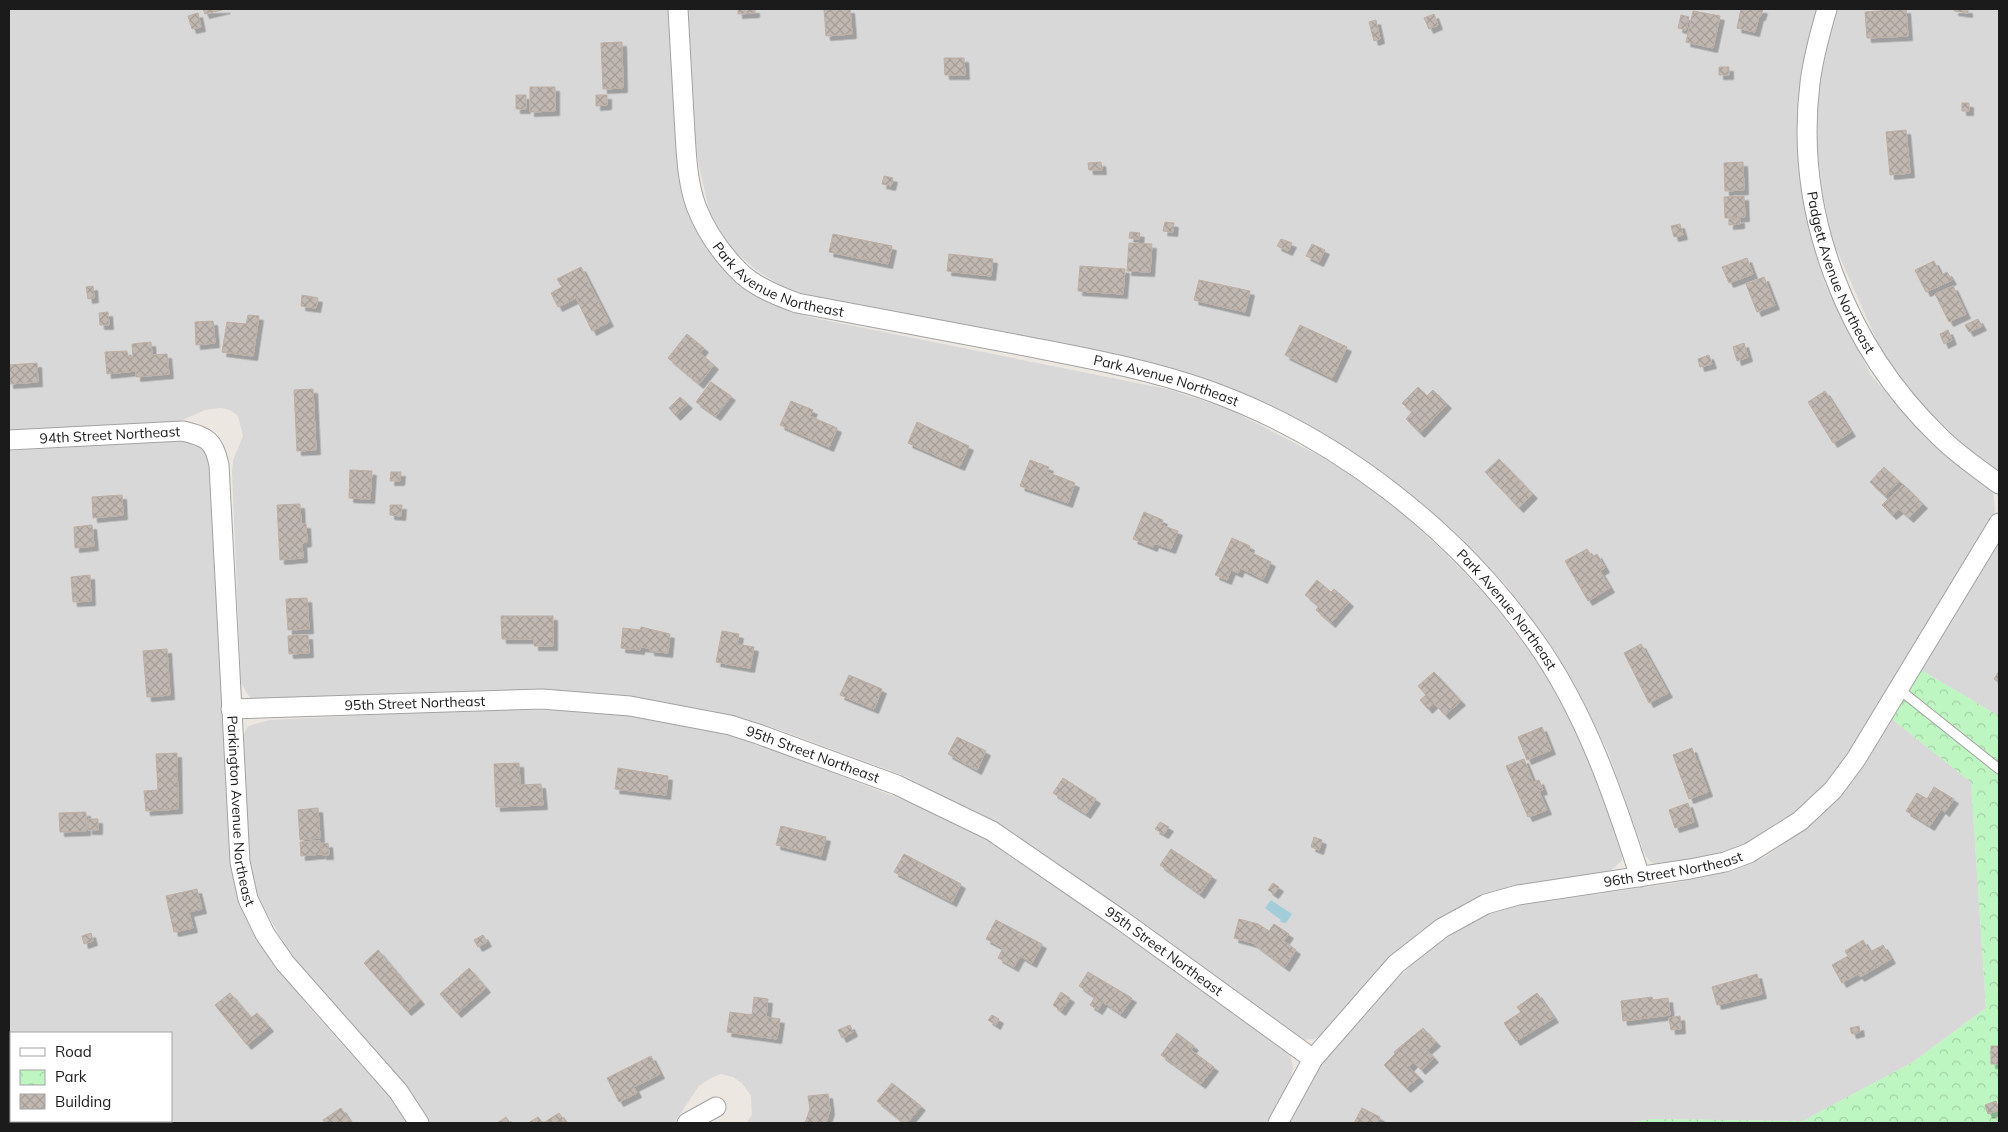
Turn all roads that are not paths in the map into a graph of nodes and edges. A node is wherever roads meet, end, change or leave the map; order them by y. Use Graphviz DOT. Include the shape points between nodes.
graph roads {
  1 [pos="678,9"];
  2 [pos="1827,9"];
  3 [pos="9,440"];
  4 [pos="210,442"];
  5 [pos="1999,484"];
  6 [pos="1999,524"];
  7 [pos="1900,690"];
  8 [pos="231,710"];
  9 [pos="1999,768"];
  10 [pos="1640,877"];
  11 [pos="1313,1059"];
  12 [pos="716,1107"];
  13 [pos="419,1123"];
  14 [pos="687,1123"];
  15 [pos="1278,1123"];
  1 -- 10 [label="street, Park Avenue Northeast" via="685,136 696,205 725,257 744,276 769,292 797,303 1098,360 1205,389 1273,417 1333,450 1376,479 1434,529 1506,602 1536,642 1587,736 1620,813"];
  2 -- 5 [label="street, Padgett Avenue Northeast" via="1810,83 1810,169 1821,238 1839,290 1856,327 1896,389 1941,439"];
  3 -- 4 [label="street, 94th Street Northeast" via="183,431 197,434"];
  4 -- 8 [label="street, Parkington Avenue Northeast" via="216,450 219,465"];
  6 -- 7 [label="street, 96th Street Northeast"];
  7 -- 9 [label="lane"];
  7 -- 10 [label="street, 96th Street Northeast" via="1833,790 1800,821 1749,853 1726,862"];
  8 -- 11 [label="street, 95th Street Northeast" via="542,699 630,706 730,725 758,734 897,786 992,830"];
  8 -- 13 [label="street, Parkington Avenue Northeast" via="240,862 248,899 265,934 285,963 398,1091"];
  10 -- 11 [label="street, 96th Street Northeast" via="1510,897 1486,904 1442,928 1396,964"];
  11 -- 15 [label="street, 96th Street Northeast"];
  12 -- 14 [label="street"];
}
